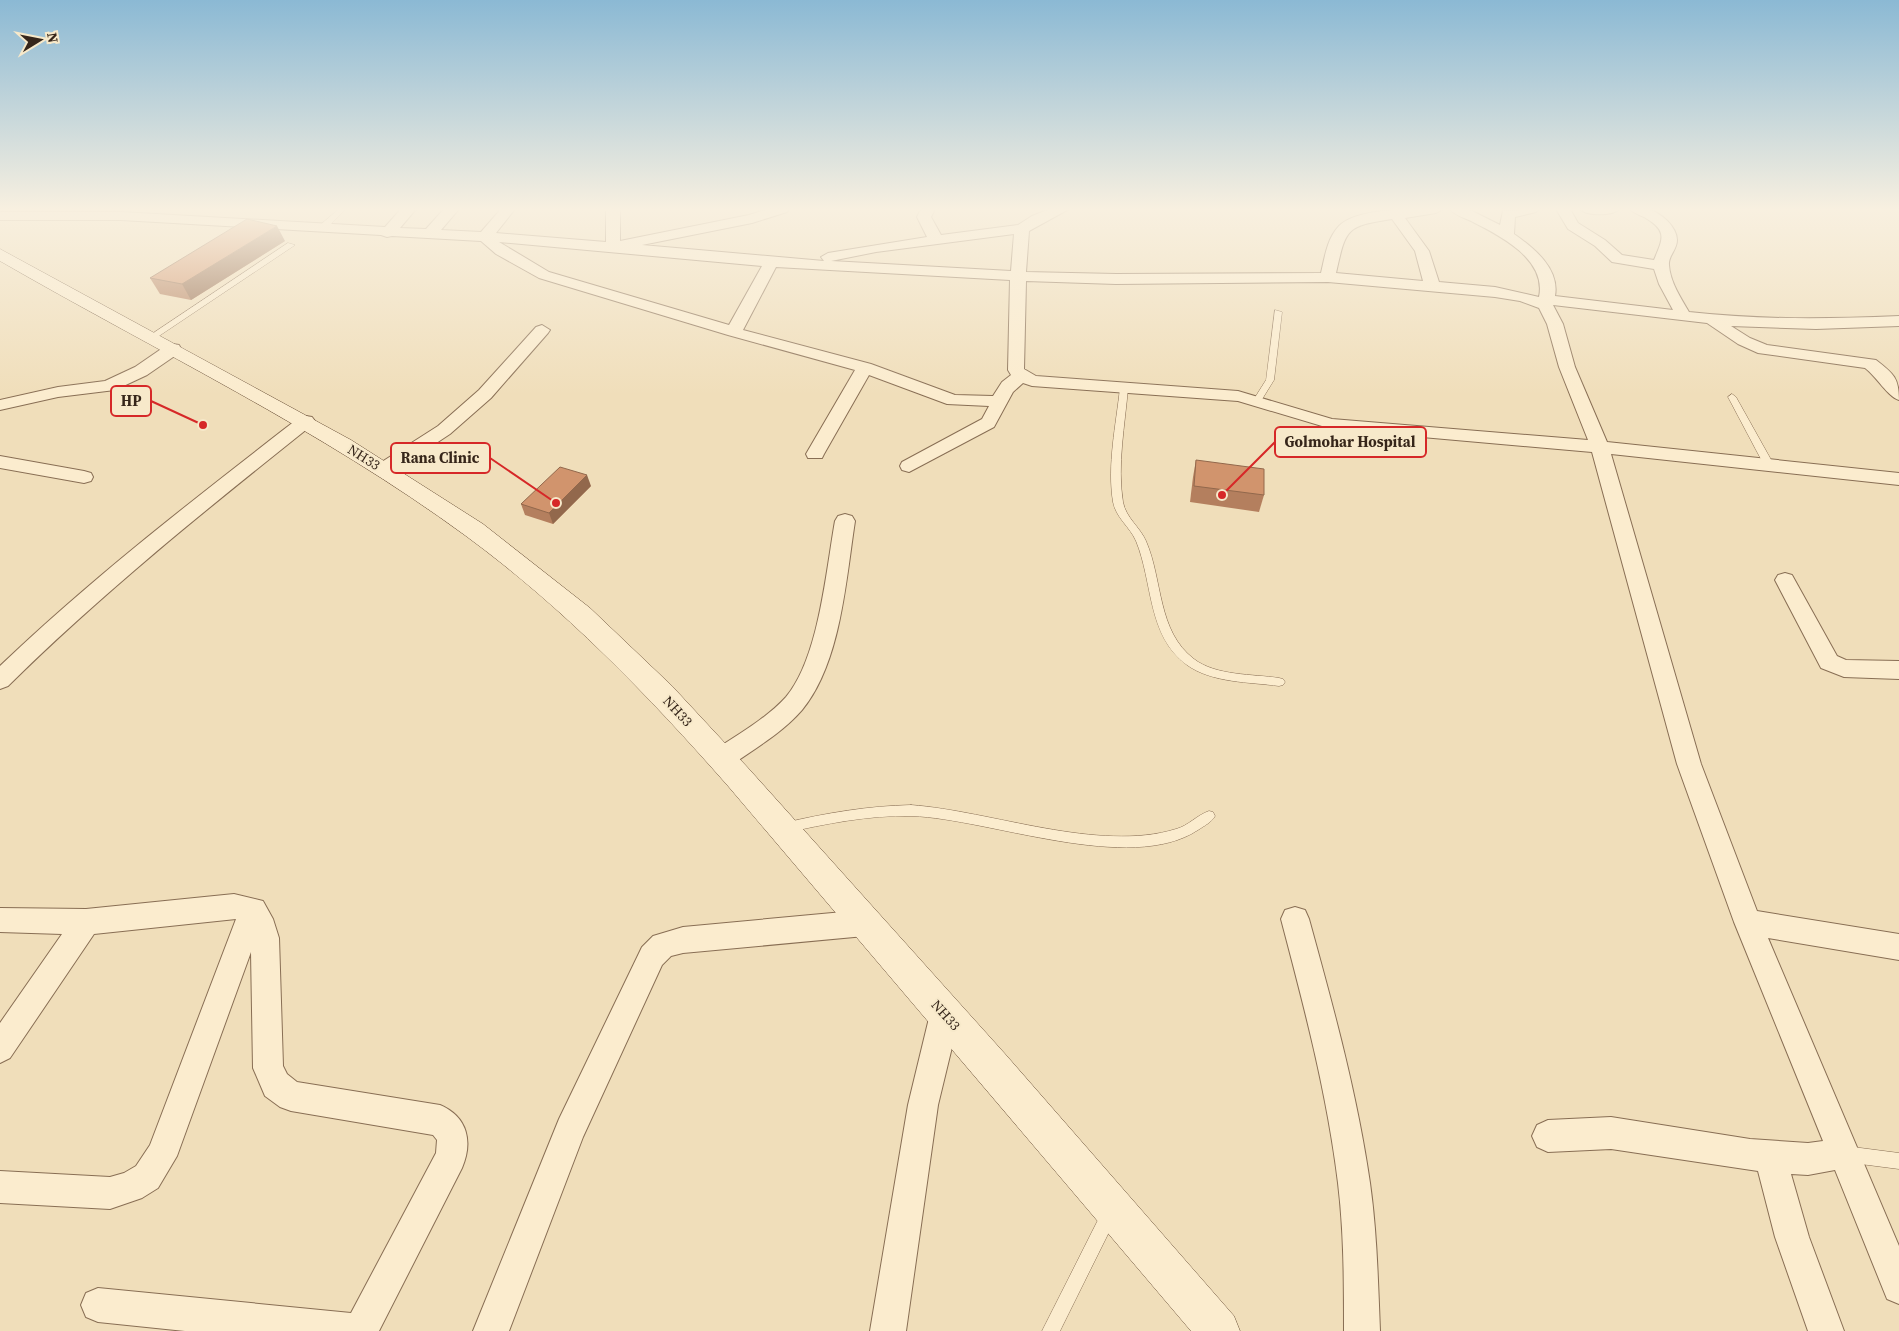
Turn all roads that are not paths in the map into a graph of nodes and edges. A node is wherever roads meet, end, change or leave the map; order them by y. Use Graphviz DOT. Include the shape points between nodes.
graph roads {
  1 [pos="31,271"];
  2 [pos="257,271"];
  3 [pos="537,271"];
  4 [pos="766,271"];
  5 [pos="930,271"];
  6 [pos="1019,271"];
  7 [pos="1329,271"];
  8 [pos="1428,271"];
  9 [pos="1542,271"];
  10 [pos="1662,271"];
  11 [pos="1019,276"];
  12 [pos="1328,277"];
  13 [pos="1432,286"];
  14 [pos="1546,302"];
  15 [pos="1278,312"];
  16 [pos="1684,316"];
  17 [pos="1708,319"];
  18 [pos="1899,322"];
  19 [pos="542,330"];
  20 [pos="734,332"];
  21 [pos="162,344"];
  22 [pos="1862,362"];
  23 [pos="1899,364"];
  24 [pos="865,368"];
  25 [pos="1022,376"];
  26 [pos="1124,388"];
  27 [pos="1899,395"];
  28 [pos="1732,397"];
  29 [pos="1258,399"];
  30 [pos="999,401"];
  31 [pos="0,405"];
  32 [pos="306,422"];
  33 [pos="1600,448"];
  34 [pos="815,454"];
  35 [pos="0,462"];
  36 [pos="909,466"];
  37 [pos="1769,466"];
  38 [pos="384,469"];
  39 [pos="84,477"];
  40 [pos="1899,479"];
  41 [pos="846,520"];
  42 [pos="1784,580"];
  43 [pos="1899,670"];
  44 [pos="0,680"];
  45 [pos="1279,682"];
  46 [pos="721,759"];
  47 [pos="1209,816"];
  48 [pos="782,829"];
  49 [pos="252,910"];
  50 [pos="1295,919"];
  51 [pos="0,920"];
  52 [pos="86,922"];
  53 [pos="1748,922"];
  54 [pos="864,923"];
  55 [pos="1899,947"];
  56 [pos="945,1014"];
  57 [pos="0,1048"];
  58 [pos="1548,1136"];
  59 [pos="1844,1153"];
  60 [pos="1770,1156"];
  61 [pos="1899,1161"];
  62 [pos="0,1187"];
  63 [pos="1113,1208"];
  64 [pos="1899,1286"];
  65 [pos="98,1306"];
  66 [pos="360,1331"];
  67 [pos="491,1331"];
  68 [pos="888,1331"];
  69 [pos="1051,1331"];
  70 [pos="1219,1331"];
  71 [pos="1362,1331"];
  72 [pos="1826,1331"];
  1 -- 21 [label="main road, NH33"];
  2 -- 21 [label="lane"];
  3 -- 20 [label="street"];
  4 -- 20 [label="street"];
  5 -- 11 [label="street"];
  6 -- 11 [label="street"];
  7 -- 12 [label="street"];
  8 -- 13 [label="street"];
  9 -- 14 [label="street" via="1548,283"];
  10 -- 16 [label="street"];
  11 -- 12 [label="street" via="1116,279"];
  11 -- 25 [label="street" via="1015,356 1016,370"];
  12 -- 13 [label="street"];
  13 -- 14 [label="street" via="1523,296"];
  14 -- 16 [label="street"];
  14 -- 33 [label="street" via="1570,375"];
  15 -- 29 [label="lane" via="1270,380"];
  16 -- 17 [label="street"];
  17 -- 18 [label="street" via="1775,324"];
  17 -- 22 [label="street" via="1764,349"];
  19 -- 38 [label="street" via="485,394 444,430"];
  20 -- 24 [label="street"];
  21 -- 31 [label="street" via="133,376 109,386 58,392"];
  21 -- 32 [label="main road, NH33"];
  22 -- 23 [label="street"];
  22 -- 27 [label="street" via="1882,373"];
  24 -- 30 [label="street" via="953,400"];
  24 -- 34 [label="street"];
  25 -- 26 [label="street" via="1047,383"];
  25 -- 30 [label="street" via="1006,387"];
  26 -- 29 [label="street"];
  26 -- 45 [label="lane" via="1116,478 1118,505 1147,556 1161,621 1190,662 1206,670"];
  28 -- 37 [label="lane"];
  29 -- 33 [label="street" via="1293,414 1332,424"];
  30 -- 36 [label="street" via="988,423"];
  32 -- 38 [label="main road, NH33"];
  32 -- 44 [label="street" via="127,563"];
  33 -- 37 [label="street"];
  33 -- 53 [label="street" via="1689,764"];
  35 -- 39 [label="street"];
  37 -- 40 [label="street"];
  38 -- 46 [label="main road, NH33" via="538,578 645,676"];
  41 -- 46 [label="street" via="813,669 795,701 768,726"];
  42 -- 43 [label="street" via="1830,662 1844,668"];
  46 -- 48 [label="main road, NH33"];
  47 -- 48 [label="lane" via="1178,835 1147,842 1099,840 931,812 885,810 841,815"];
  48 -- 54 [label="main road, NH33"];
  49 -- 52 [label="street" via="234,906"];
  49 -- 62 [label="street" via="178,1114 161,1156 147,1177 131,1187 110,1193"];
  49 -- 66 [label="street" via="262,920 265,938 268,1068 276,1085 291,1096 440,1122 451,1131 454,1143 451,1157"];
  50 -- 71 [label="street" via="1335,1077 1354,1182"];
  51 -- 52 [label="street"];
  52 -- 57 [label="street"];
  53 -- 55 [label="street"];
  53 -- 59 [label="street"];
  54 -- 56 [label="main road, NH33"];
  54 -- 67 [label="street" via="683,940 663,945 652,956 570,1130"];
  56 -- 63 [label="main road, NH33"];
  56 -- 68 [label="street" via="923,1105"];
  58 -- 60 [label="street" via="1611,1133"];
  59 -- 60 [label="street" via="1808,1159"];
  59 -- 61 [label="lane"];
  59 -- 64 [label="street"];
  60 -- 72 [label="street" via="1792,1237"];
  63 -- 69 [label="lane"];
  63 -- 70 [label="main road, NH33"];
  65 -- 66 [label="street"];
}
